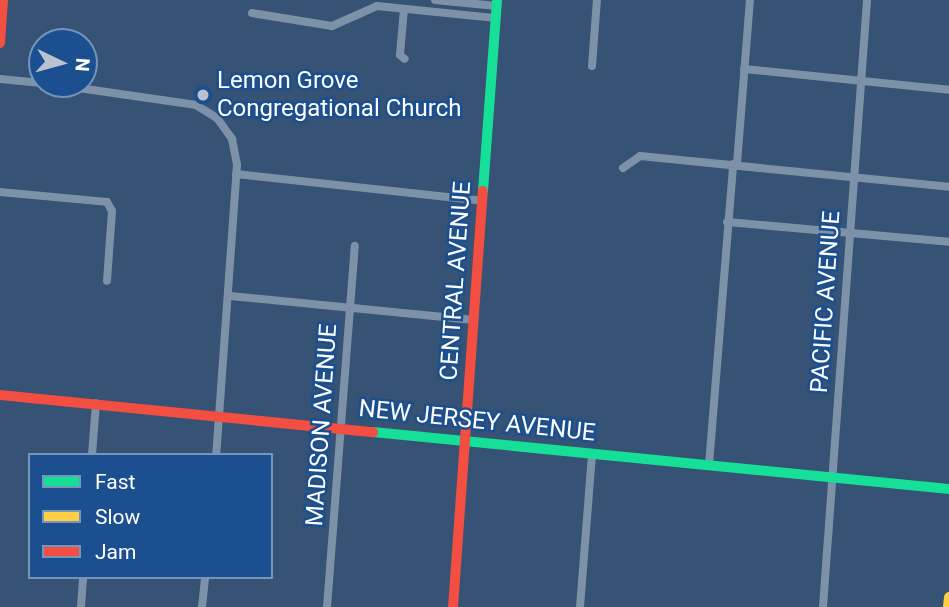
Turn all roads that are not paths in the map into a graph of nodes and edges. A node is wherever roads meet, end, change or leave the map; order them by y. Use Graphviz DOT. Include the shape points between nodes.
graph roads {
  1 [pos="3,0"];
  2 [pos="435,0"];
  3 [pos="597,0"];
  4 [pos="750,0"];
  5 [pos="867,0"];
  6 [pos="497,3"];
  7 [pos="404,9"];
  8 [pos="252,13"];
  9 [pos="496,18"];
  10 [pos="0,43"];
  11 [pos="405,59"];
  12 [pos="592,66"];
  13 [pos="744,69"];
  14 [pos="0,79"];
  15 [pos="861,81"];
  16 [pos="28,82"];
  17 [pos="98,89"];
  18 [pos="949,90"];
  19 [pos="735,164"];
  20 [pos="624,168"];
  21 [pos="236,174"];
  22 [pos="854,176"];
  23 [pos="949,187"];
  24 [pos="0,192"];
  25 [pos="483,201"];
  26 [pos="727,222"];
  27 [pos="850,233"];
  28 [pos="949,242"];
  29 [pos="355,246"];
  30 [pos="107,281"];
  31 [pos="230,296"];
  32 [pos="350,306"];
  33 [pos="474,320"];
  34 [pos="0,395"];
  35 [pos="96,403"];
  36 [pos="219,416"];
  37 [pos="341,428"];
  38 [pos="465,440"];
  39 [pos="92,453"];
  40 [pos="216,453"];
  41 [pos="592,453"];
  42 [pos="709,465"];
  43 [pos="835,478"];
  44 [pos="949,489"];
  45 [pos="83,579"];
  46 [pos="205,579"];
  47 [pos="949,597"];
  48 [pos="81,607"];
  49 [pos="202,607"];
  50 [pos="327,607"];
  51 [pos="453,607"];
  52 [pos="580,607"];
  53 [pos="823,607"];
  54 [pos="948,607"];
  1 -- 10 [label="street"];
  2 -- 6 [label="street"];
  3 -- 12 [label="street"];
  4 -- 13 [label="street"];
  5 -- 15 [label="street, PACIFIC AVENUE"];
  6 -- 9 [label="street, CENTRAL AVENUE"];
  7 -- 8 [label="street" via="368,7 332,26"];
  7 -- 9 [label="street"];
  7 -- 11 [label="street" via="400,55"];
  9 -- 25 [label="street, CENTRAL AVENUE"];
  13 -- 15 [label="street"];
  13 -- 19 [label="street"];
  14 -- 16 [label="street"];
  15 -- 18 [label="street"];
  15 -- 22 [label="street, PACIFIC AVENUE"];
  17 -- 21 [label="street" via="204,108 228,131 235,148"];
  19 -- 20 [label="street" via="640,156"];
  19 -- 22 [label="street"];
  19 -- 26 [label="street"];
  21 -- 25 [label="street"];
  21 -- 31 [label="street"];
  22 -- 23 [label="street"];
  22 -- 27 [label="street, PACIFIC AVENUE"];
  24 -- 30 [label="street" via="102,198 110,207"];
  25 -- 33 [label="street, CENTRAL AVENUE"];
  26 -- 27 [label="street"];
  26 -- 42 [label="street"];
  27 -- 28 [label="street"];
  27 -- 43 [label="street, PACIFIC AVENUE"];
  29 -- 32 [label="street, MADISON AVENUE"];
  31 -- 32 [label="street"];
  31 -- 36 [label="street"];
  32 -- 33 [label="street"];
  32 -- 37 [label="street, MADISON AVENUE"];
  33 -- 38 [label="street, CENTRAL AVENUE"];
  34 -- 35 [label="street, NEW JERSEY AVENUE"];
  35 -- 36 [label="street, NEW JERSEY AVENUE"];
  35 -- 39 [label="street"];
  36 -- 37 [label="street, NEW JERSEY AVENUE"];
  36 -- 40 [label="street"];
  37 -- 38 [label="street, NEW JERSEY AVENUE"];
  37 -- 50 [label="street, MADISON AVENUE"];
  38 -- 41 [label="street, NEW JERSEY AVENUE"];
  38 -- 51 [label="street, CENTRAL AVENUE"];
  41 -- 42 [label="street, NEW JERSEY AVENUE"];
  41 -- 52 [label="street"];
  42 -- 43 [label="street, NEW JERSEY AVENUE"];
  43 -- 44 [label="street, NEW JERSEY AVENUE"];
  43 -- 53 [label="street, PACIFIC AVENUE"];
  45 -- 48 [label="street"];
  46 -- 49 [label="street"];
  47 -- 54 [label="street"];
}
